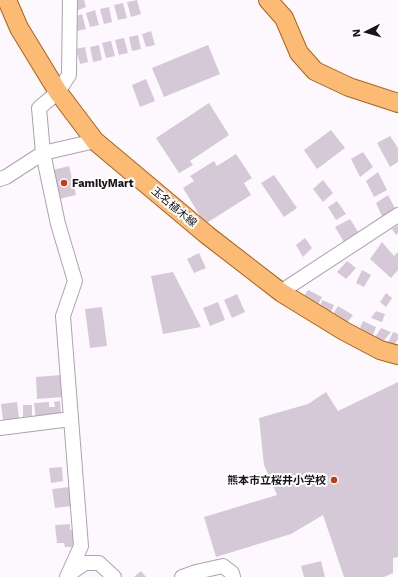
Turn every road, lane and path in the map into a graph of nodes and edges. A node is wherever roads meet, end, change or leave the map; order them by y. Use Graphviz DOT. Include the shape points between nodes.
graph roads {
  1 [pos="7,0"];
  2 [pos="70,0"];
  3 [pos="268,0"];
  4 [pos="58,92"];
  5 [pos="398,103"];
  6 [pos="95,141"];
  7 [pos="43,153"];
  8 [pos="0,179"];
  9 [pos="398,215"];
  10 [pos="282,293"];
  11 [pos="398,355"];
  12 [pos="71,419"];
  13 [pos="0,428"];
  14 [pos="67,576"];
  15 [pos="114,577"];
  16 [pos="182,577"];
  17 [pos="233,577"];
  1 -- 4 [label="main road, 玉名植木線" via="19,28"];
  2 -- 4 [label="street" via="69,75"];
  3 -- 5 [label="main road" via="284,18 300,53 315,71 349,87"];
  4 -- 6 [label="main road, 玉名植木線"];
  4 -- 7 [label="street" via="38,108"];
  6 -- 7 [label="street"];
  6 -- 10 [label="main road, 玉名植木線" via="207,235"];
  7 -- 8 [label="street"];
  7 -- 12 [label="street" via="58,224 75,281 63,316"];
  9 -- 10 [label="street"];
  10 -- 11 [label="main road, 玉名植木線" via="350,334 380,350"];
  12 -- 13 [label="street"];
  12 -- 14 [label="street" via="81,546"];
  14 -- 15 [label="street" via="84,563 99,563"];
  16 -- 17 [label="street" via="223,566"];
}
